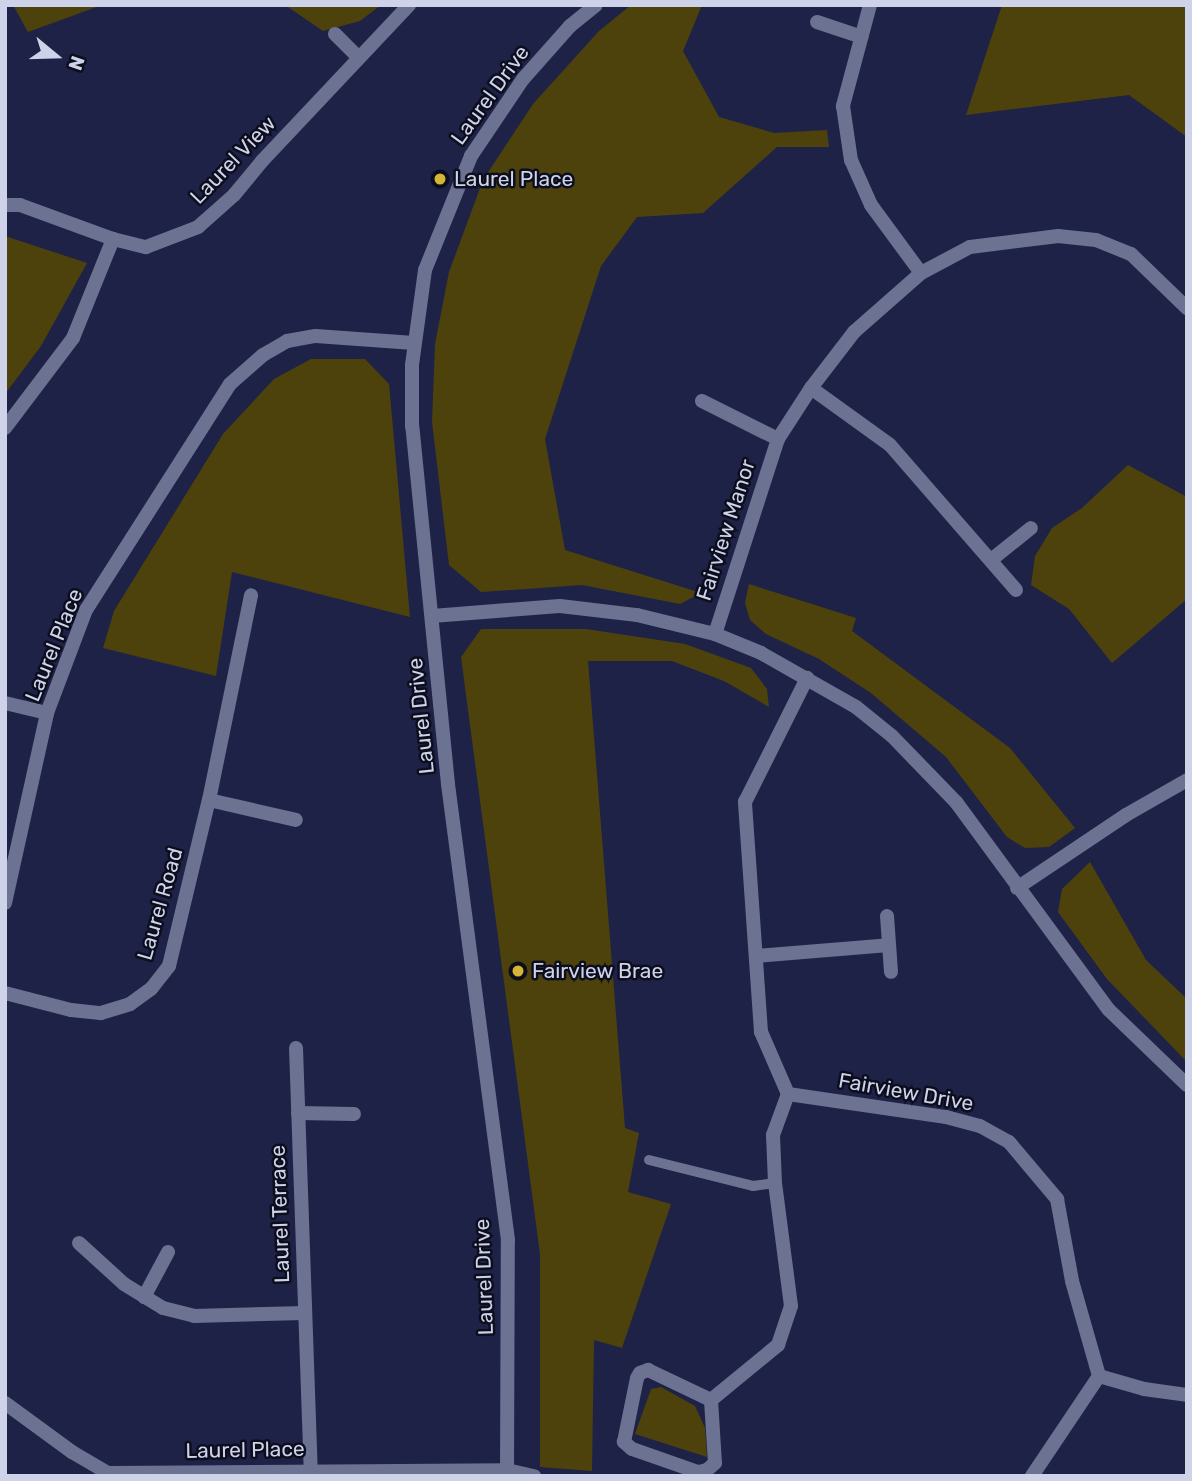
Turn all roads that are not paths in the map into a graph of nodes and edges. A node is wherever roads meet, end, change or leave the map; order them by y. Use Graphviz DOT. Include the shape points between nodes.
graph roads {
  1 [pos="409,5"];
  2 [pos="596,5"];
  3 [pos="870,5"];
  4 [pos="817,22"];
  5 [pos="335,34"];
  6 [pos="862,37"];
  7 [pos="358,57"];
  8 [pos="5,205"];
  9 [pos="113,239"];
  10 [pos="920,273"];
  11 [pos="1187,308"];
  12 [pos="414,343"];
  13 [pos="811,388"];
  14 [pos="702,401"];
  15 [pos="5,428"];
  16 [pos="778,439"];
  17 [pos="1031,528"];
  18 [pos="991,560"];
  19 [pos="1016,590"];
  20 [pos="251,594"];
  21 [pos="432,615"];
  22 [pos="715,634"];
  23 [pos="807,678"];
  24 [pos="5,703"];
  25 [pos="47,713"];
  26 [pos="1187,780"];
  27 [pos="209,800"];
  28 [pos="296,820"];
  29 [pos="1017,888"];
  30 [pos="5,903"];
  31 [pos="887,916"];
  32 [pos="889,945"];
  33 [pos="756,956"];
  34 [pos="891,972"];
  35 [pos="5,993"];
  36 [pos="296,1048"];
  37 [pos="1187,1085"];
  38 [pos="788,1094"];
  39 [pos="298,1113"];
  40 [pos="354,1114"];
  41 [pos="649,1160"];
  42 [pos="775,1184"];
  43 [pos="79,1243"];
  44 [pos="169,1252"];
  45 [pos="144,1297"];
  46 [pos="304,1313"];
  47 [pos="1099,1376"];
  48 [pos="1187,1395"];
  49 [pos="711,1400"];
  50 [pos="5,1403"];
  51 [pos="311,1469"];
  52 [pos="507,1473"];
  53 [pos="108,1474"];
  54 [pos="534,1476"];
  55 [pos="1032,1476"];
  1 -- 7 [label="street, Laurel View"];
  2 -- 12 [label="street, Laurel Drive" via="570,26 523,79 471,156 425,270"];
  3 -- 6 [label="street"];
  4 -- 6 [label="street"];
  5 -- 7 [label="street"];
  6 -- 10 [label="street" via="843,106 851,160 871,205"];
  7 -- 9 [label="street, Laurel View" via="234,195 198,227 146,247"];
  8 -- 9 [label="street, Laurel View" via="43,212"];
  9 -- 15 [label="street" via="74,338"];
  10 -- 11 [label="street, Fairview Manor" via="970,247 1058,236 1096,240 1131,254"];
  10 -- 13 [label="street, Fairview Manor" via="855,332"];
  12 -- 21 [label="street, Laurel Drive" via="412,426"];
  12 -- 25 [label="street, Laurel Place" via="316,335 287,341 230,384 86,610"];
  13 -- 16 [label="street, Fairview Manor"];
  13 -- 18 [label="street" via="890,445"];
  14 -- 16 [label="street, Fairview Manor"];
  16 -- 22 [label="street, Fairview Manor"];
  17 -- 18 [label="street"];
  18 -- 19 [label="street"];
  20 -- 27 [label="street, Laurel Road"];
  21 -- 22 [label="street" via="560,606 637,615"];
  21 -- 52 [label="street, Laurel Drive" via="448,784 508,1240"];
  22 -- 23 [label="street"];
  23 -- 29 [label="street" via="856,707 892,736 956,802"];
  23 -- 33 [label="street" via="745,802"];
  24 -- 25 [label="street"];
  25 -- 30 [label="street, Laurel Place"];
  26 -- 29 [label="street"];
  27 -- 28 [label="street"];
  27 -- 35 [label="street, Laurel Road" via="169,966 151,989 130,1004 102,1013"];
  29 -- 37 [label="street" via="1109,1010"];
  31 -- 32 [label="street"];
  32 -- 33 [label="street"];
  32 -- 34 [label="street"];
  33 -- 38 [label="street" via="761,1032"];
  36 -- 39 [label="street, Laurel Terrace"];
  38 -- 42 [label="street" via="774,1135"];
  38 -- 47 [label="street, Fairview Drive" via="946,1117 980,1126 1009,1142 1057,1199 1072,1281"];
  39 -- 40 [label="street"];
  39 -- 46 [label="street, Laurel Terrace"];
  41 -- 42 [label="lane" via="753,1186"];
  42 -- 49 [label="street" via="791,1306 778,1345"];
  43 -- 45 [label="street, Laurel Terrace"];
  44 -- 45 [label="street"];
  45 -- 46 [label="street, Laurel Terrace" via="194,1317"];
  46 -- 51 [label="street, Laurel Terrace"];
  47 -- 48 [label="street"];
  47 -- 55 [label="street"];
  49 -- 49 [label="street" via="715,1463 707,1471 632,1449 624,1442 640,1373 648,1370"];
  50 -- 53 [label="street, Laurel Place"];
  51 -- 52 [label="street, Laurel Place"];
  51 -- 53 [label="street, Laurel Place"];
  52 -- 54 [label="street, Laurel Place"];
}
